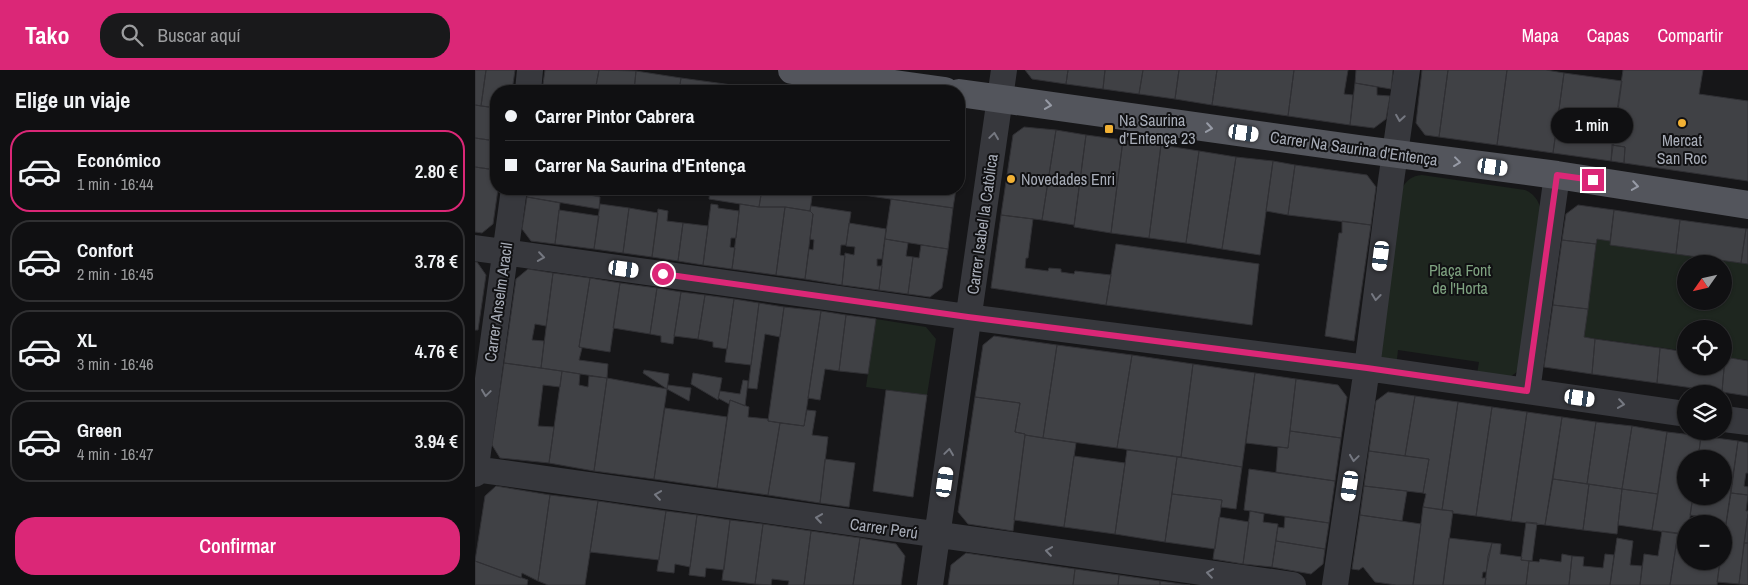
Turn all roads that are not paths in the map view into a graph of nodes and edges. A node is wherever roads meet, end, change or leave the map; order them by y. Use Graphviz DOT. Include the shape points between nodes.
graph roads {
  1 [pos="531,70"];
  2 [pos="791,70"];
  3 [pos="1003,70"];
  4 [pos="1407,70"];
  5 [pos="528,85"];
  6 [pos="901,85"];
  7 [pos="965,94"];
  8 [pos="1000,99"];
  9 [pos="1395,154"];
  10 [pos="1557,175"];
  11 [pos="513,195"];
  12 [pos="1748,205"];
  13 [pos="475,248"];
  14 [pos="505,252"];
  15 [pos="968,317"];
  16 [pos="1367,368"];
  17 [pos="1527,391"];
  18 [pos="1677,413"];
  19 [pos="1732,420"];
  20 [pos="1748,422"];
  21 [pos="475,471"];
  22 [pos="937,535"];
  23 [pos="930,585"];
  24 [pos="1293,585"];
  25 [pos="1335,585"];
  1 -- 5 [label="street"];
  2 -- 6 [label="main road"];
  3 -- 8 [label="street, Carrer Isabel la Catòlica"];
  4 -- 9 [label="street, one-way"];
  7 -- 8 [label="main road, Carrer Na Saurina d'Entença"];
  8 -- 9 [label="main road, Carrer Na Saurina d'Entença, one-way"];
  15 -- 8 [label="street, Carrer Isabel la Catòlica, one-way"];
  9 -- 10 [label="main road, Carrer Na Saurina d'Entença, one-way"];
  9 -- 16 [label="street, one-way"];
  10 -- 12 [label="main road, Carrer Na Saurina d'Entença, one-way"];
  10 -- 17 [label="street"];
  11 -- 14 [label="street, Carrer Anselm Aracil"];
  13 -- 14 [label="street"];
  14 -- 15 [label="street, one-way"];
  14 -- 21 [label="street, Carrer Anselm Aracil, one-way"];
  15 -- 16 [label="street"];
  22 -- 15 [label="street, Carrer Isabel la Catòlica, one-way"];
  16 -- 17 [label="street"];
  16 -- 25 [label="street, one-way"];
  17 -- 18 [label="street, one-way"];
  19 -- 20 [label="street"];
  22 -- 21 [label="street, Carrer Perú, one-way"];
  22 -- 23 [label="street, Carrer Isabel la Catòlica"];
  24 -- 22 [label="street, Carrer Perú, one-way"];
}
